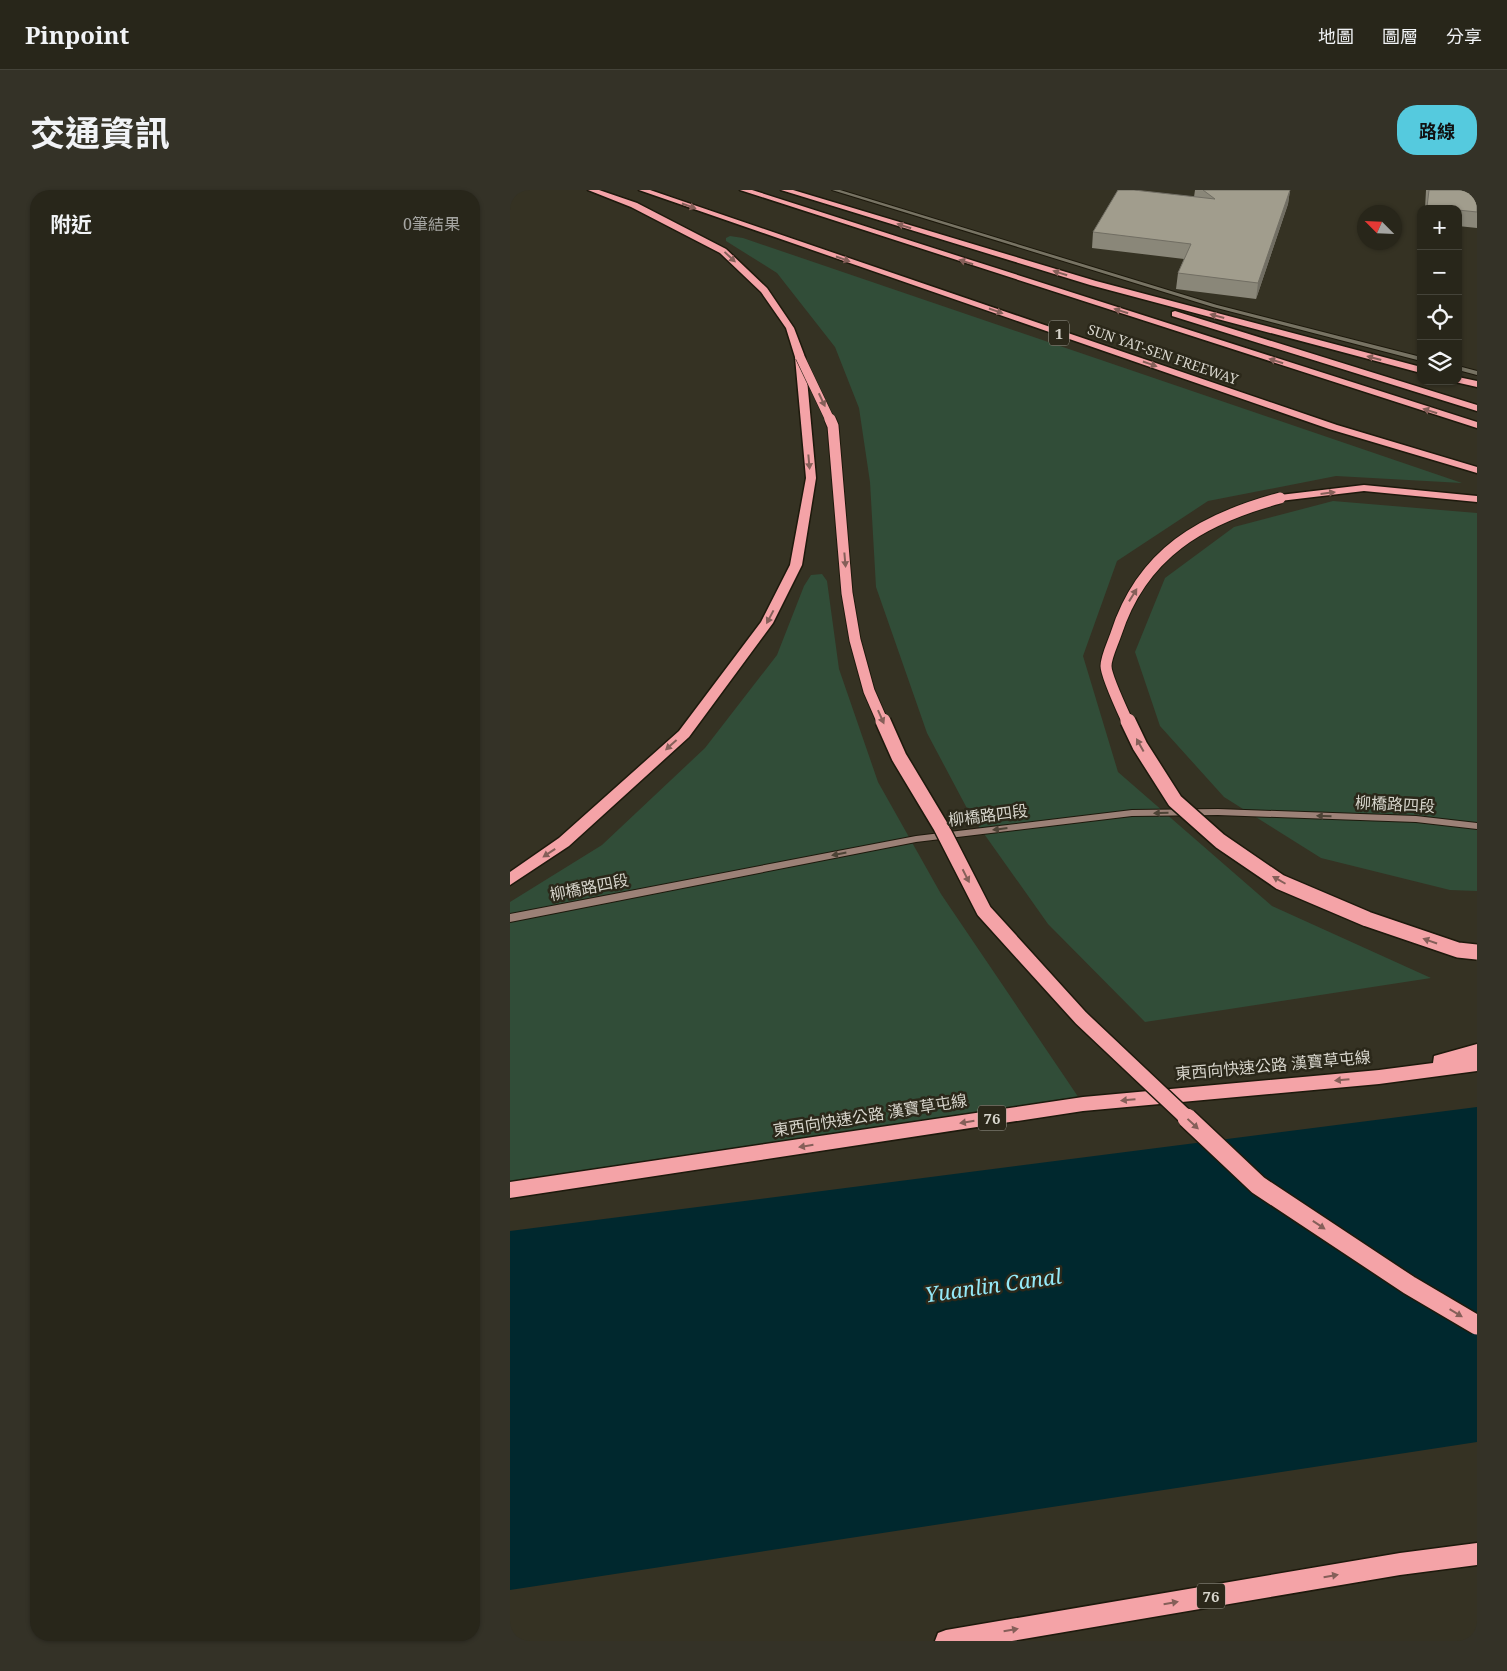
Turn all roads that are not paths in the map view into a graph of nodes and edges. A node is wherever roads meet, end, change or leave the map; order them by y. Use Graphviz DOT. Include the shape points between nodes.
graph roads {
  1 [pos="592,190"];
  2 [pos="643,190"];
  3 [pos="744,190"];
  4 [pos="785,190"];
  5 [pos="835,190"];
  6 [pos="1093,282"];
  7 [pos="800,357"];
  8 [pos="1417,358"];
  9 [pos="1417,369"];
  10 [pos="1462,369"];
  11 [pos="1477,373"];
  12 [pos="1462,381"];
  13 [pos="1477,384"];
  14 [pos="1477,408"];
  15 [pos="1477,425"];
  16 [pos="1477,470"];
  17 [pos="1477,499"];
  18 [pos="1477,826"];
  19 [pos="510,879"];
  20 [pos="510,918"];
  21 [pos="1477,952"];
  22 [pos="1477,1051"];
  23 [pos="1477,1064"];
  24 [pos="1379,1077"];
  25 [pos="510,1190"];
  26 [pos="1477,1325"];
  27 [pos="1477,1554"];
  28 [pos="946,1641"];
  1 -- 7 [label="highway, one-way" via="634,205 723,251 764,290 790,328"];
  2 -- 16 [label="highway, SUN YAT-SEN FREEWAY / 1, one-way" via="1333,427"];
  15 -- 3 [label="highway, SUN YAT-SEN FREEWAY, one-way"];
  6 -- 4 [label="highway, one-way"];
  5 -- 8 [label="street" via="1215,306"];
  9 -- 6 [label="highway, one-way"];
  6 -- 14 [label="highway" via="1187,318"];
  7 -- 19 [label="highway, one-way" via="811,478 796,565 767,623 684,734 564,842"];
  7 -- 26 [label="highway, one-way, bridge" via="833,426 848,593 855,640 869,691 899,757 941,827 984,911 1081,1018 1258,1184 1409,1285"];
  10 -- 11 [label="street"];
  12 -- 13 [label="highway"];
  21 -- 17 [label="highway, one-way, bridge" via="1458,950 1367,919 1280,882 1220,841 1174,801 1140,746 1121,708 1106,666 1124,609 1145,575 1174,546 1204,526 1251,506 1280,498 1364,488"];
  18 -- 20 [label="main road, 柳橋路四段, one-way" via="1416,818 1218,812 1132,813 916,839"];
  22 -- 24 [label="highway"];
  23 -- 24 [label="highway, 東西向快速公路 漢寶草屯線 / 76"];
  24 -- 25 [label="highway, 東西向快速公路 漢寶草屯線 / 76, one-way" via="1083,1104"];
  28 -- 27 [label="highway, 76, one-way" via="1400,1564"];
}
